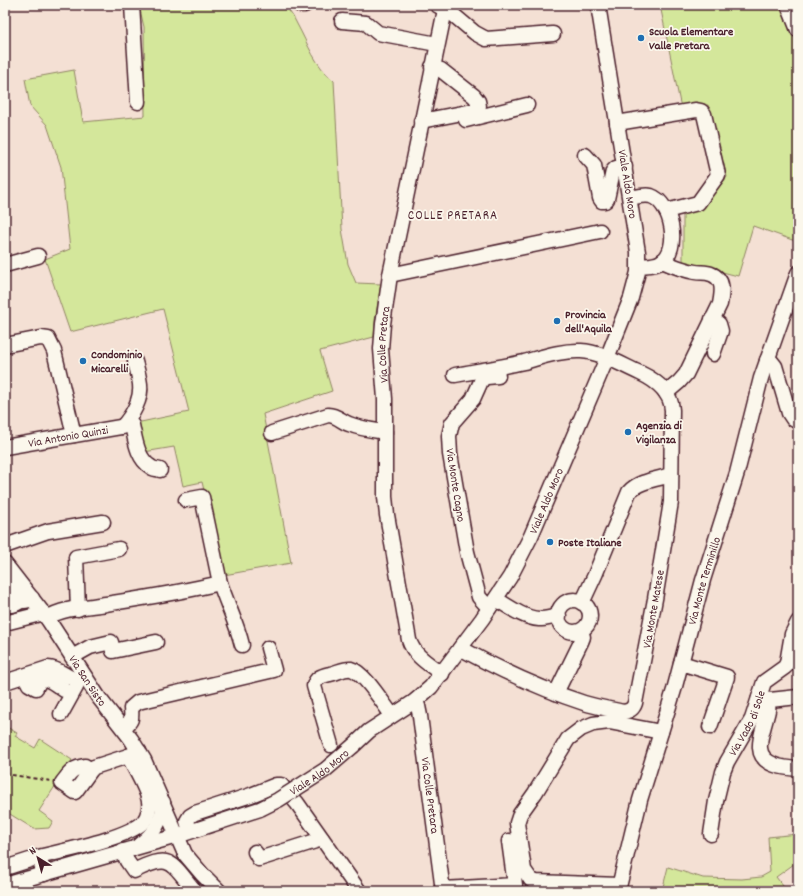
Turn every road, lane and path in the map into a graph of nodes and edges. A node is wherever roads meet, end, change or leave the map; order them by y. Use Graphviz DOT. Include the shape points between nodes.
graph roads {
  1 [pos="132,5"];
  2 [pos="300,5"];
  3 [pos="305,5"];
  4 [pos="598,5"];
  5 [pos="788,5"];
  6 [pos="443,6"];
  7 [pos="342,21"];
  8 [pos="798,30"];
  9 [pos="553,34"];
  10 [pos="437,44"];
  11 [pos="432,67"];
  12 [pos="138,102"];
  13 [pos="527,105"];
  14 [pos="618,123"];
  15 [pos="420,126"];
  16 [pos="585,155"];
  17 [pos="625,166"];
  18 [pos="630,198"];
  19 [pos="666,211"];
  20 [pos="600,231"];
  21 [pos="38,256"];
  22 [pos="662,261"];
  23 [pos="5,265"];
  24 [pos="639,266"];
  25 [pos="390,275"];
  26 [pos="798,275"];
  27 [pos="712,319"];
  28 [pos="5,345"];
  29 [pos="713,354"];
  30 [pos="607,358"];
  31 [pos="767,360"];
  32 [pos="135,362"];
  33 [pos="510,365"];
  34 [pos="455,375"];
  35 [pos="666,393"];
  36 [pos="798,422"];
  37 [pos="127,426"];
  38 [pos="385,432"];
  39 [pos="272,433"];
  40 [pos="74,435"];
  41 [pos="5,447"];
  42 [pos="160,470"];
  43 [pos="672,475"];
  44 [pos="186,500"];
  45 [pos="103,522"];
  46 [pos="5,546"];
  47 [pos="119,550"];
  48 [pos="5,564"];
  49 [pos="5,584"];
  50 [pos="220,584"];
  51 [pos="26,600"];
  52 [pos="5,602"];
  53 [pos="493,603"];
  54 [pos="582,603"];
  55 [pos="78,609"];
  56 [pos="45,616"];
  57 [pos="559,616"];
  58 [pos="798,622"];
  59 [pos="5,623"];
  60 [pos="581,631"];
  61 [pos="156,642"];
  62 [pos="242,645"];
  63 [pos="268,648"];
  64 [pos="460,648"];
  65 [pos="72,657"];
  66 [pos="681,663"];
  67 [pos="442,674"];
  68 [pos="25,676"];
  69 [pos="81,679"];
  70 [pos="5,682"];
  71 [pos="64,690"];
  72 [pos="556,693"];
  73 [pos="798,697"];
  74 [pos="762,699"];
  75 [pos="415,701"];
  76 [pos="61,714"];
  77 [pos="392,715"];
  78 [pos="710,727"];
  79 [pos="123,728"];
  80 [pos="661,732"];
  81 [pos="331,745"];
  82 [pos="134,753"];
  83 [pos="798,769"];
  84 [pos="5,773"];
  85 [pos="62,783"];
  86 [pos="163,802"];
  87 [pos="190,831"];
  88 [pos="711,834"];
  89 [pos="177,836"];
  90 [pos="322,839"];
  91 [pos="508,841"];
  92 [pos="135,848"];
  93 [pos="255,852"];
  94 [pos="39,857"];
  95 [pos="190,860"];
  96 [pos="5,868"];
  97 [pos="44,874"];
  98 [pos="5,885"];
  99 [pos="618,888"];
  100 [pos="443,890"];
  101 [pos="195,891"];
  102 [pos="219,891"];
  103 [pos="359,891"];
  1 -- 12 [label="street"];
  2 -- 3 [label="street"];
  4 -- 14 [label="street, Viale Aldo Moro"];
  5 -- 8 [label="street"];
  6 -- 9 [label="street" via="486,39"];
  6 -- 10 [label="street, Via Colle Pretara"];
  7 -- 10 [label="street" via="366,23 378,33"];
  10 -- 11 [label="street, Via Colle Pretara"];
  11 -- 15 [label="street, Via Colle Pretara"];
  11 -- 15 [label="street" via="441,70 474,96 479,106 473,111"];
  13 -- 15 [label="street"];
  14 -- 17 [label="street, Viale Aldo Moro"];
  14 -- 19 [label="street" via="696,110 704,114 718,175 698,203"];
  15 -- 25 [label="street, Via Colle Pretara"];
  16 -- 17 [label="street" via="594,165 602,201 607,199 613,171"];
  17 -- 18 [label="street, Viale Aldo Moro"];
  18 -- 19 [label="street" via="650,196 659,200"];
  18 -- 24 [label="street, Viale Aldo Moro"];
  19 -- 22 [label="street" via="672,241 670,252"];
  20 -- 25 [label="street"];
  21 -- 23 [label="street"];
  22 -- 24 [label="street"];
  22 -- 27 [label="street" via="676,267 714,275 720,283 722,292 720,304"];
  24 -- 30 [label="street, Viale Aldo Moro" via="635,288"];
  25 -- 38 [label="street, Via Colle Pretara" via="381,349"];
  26 -- 31 [label="street, Via Monte Terminillo"];
  27 -- 29 [label="street" via="719,324 720,331"];
  27 -- 35 [label="street" via="684,376"];
  28 -- 40 [label="street" via="48,339 54,351"];
  30 -- 33 [label="street, Via Monte Cagno" via="590,352 575,351"];
  30 -- 35 [label="street" via="646,376"];
  30 -- 53 [label="street, Viale Aldo Moro" via="523,552"];
  31 -- 36 [label="street" via="775,366 789,413"];
  31 -- 66 [label="street, Via Monte Terminillo" via="738,473 703,580"];
  32 -- 37 [label="street" via="140,385 138,401"];
  33 -- 34 [label="street"];
  33 -- 53 [label="street, Via Monte Cagno" via="503,375 482,380 473,399 452,423 449,431 450,454 467,552 479,597"];
  35 -- 43 [label="street, Via Monte Matese" via="672,405"];
  37 -- 40 [label="street, Via Antonio Quinzi"];
  37 -- 42 [label="street" via="144,461"];
  38 -- 39 [label="street" via="362,429 328,415"];
  38 -- 67 [label="street, Via Colle Pretara" via="385,497 408,640 418,655"];
  40 -- 41 [label="street, Via Antonio Quinzi"];
  43 -- 54 [label="street" via="640,484 629,492"];
  43 -- 72 [label="street, Via Monte Matese" via="670,510 636,703 629,711 623,712"];
  44 -- 50 [label="street" via="202,497"];
  45 -- 46 [label="street" via="48,531"];
  47 -- 55 [label="street" via="76,557"];
  48 -- 51 [label="street, Via San Sisto"];
  49 -- 51 [label="street" via="16,597"];
  50 -- 55 [label="street"];
  50 -- 62 [label="street"];
  51 -- 52 [label="street" via="12,605"];
  51 -- 56 [label="street, Via San Sisto"];
  53 -- 57 [label="street" via="533,618"];
  53 -- 64 [label="street, Viale Aldo Moro"];
  54 -- 57 [label="street" via="569,602 561,608"];
  54 -- 60 [label="street" via="589,610 590,620"];
  55 -- 56 [label="street"];
  56 -- 59 [label="street"];
  56 -- 65 [label="street, Via San Sisto"];
  57 -- 60 [label="street" via="564,628 572,632"];
  58 -- 74 [label="street, Via Vado di Sole" via="792,634 787,663 764,682"];
  60 -- 72 [label="street" via="581,642"];
  61 -- 65 [label="street" via="113,651 111,642 90,647"];
  63 -- 79 [label="street" via="274,670 138,702 131,708 132,718 129,724"];
  64 -- 67 [label="street, Viale Aldo Moro"];
  64 -- 72 [label="street, Via Monte Matese" via="485,662"];
  65 -- 69 [label="street, Via San Sisto"];
  66 -- 78 [label="street" via="727,677"];
  66 -- 80 [label="street, Via Monte Terminillo"];
  67 -- 75 [label="street, Viale Aldo Moro"];
  68 -- 69 [label="street" via="54,668"];
  68 -- 70 [label="street"];
  68 -- 71 [label="street" via="29,684 36,688 44,679"];
  69 -- 76 [label="street"];
  69 -- 79 [label="street, Via San Sisto"];
  73 -- 74 [label="street"];
  74 -- 83 [label="street" via="769,706 761,738 761,753 776,766"];
  74 -- 88 [label="street, Via Vado di Sole" via="723,772"];
  75 -- 77 [label="street, Viale Aldo Moro"];
  75 -- 100 [label="street, Via Colle Pretara" via="420,716"];
  77 -- 81 [label="street" via="368,682 355,671 350,669 321,676 315,681 314,686"];
  77 -- 87 [label="street, Viale Aldo Moro, bridge" via="369,731 325,770 278,800 260,809"];
  79 -- 82 [label="street, Via San Sisto"];
  80 -- 99 [label="street, Via Monte Terminillo" via="640,800"];
  80 -- 99 [label="street" via="609,722 581,729 568,739 517,823 524,870 530,880"];
  82 -- 85 [label="street" via="91,770 85,766 77,767"];
  82 -- 86 [label="street, Via San Sisto"];
  82 -- 94 [label="street" via="149,800 149,812 144,821 124,833"];
  84 -- 85 [label="path"];
  86 -- 89 [label="street, Via San Sisto"];
  86 -- 92 [label="street" via="163,810 155,829"];
  87 -- 89 [label="street, Viale Aldo Moro"];
  87 -- 90 [label="street" via="187,821 195,813 280,784 288,791"];
  89 -- 92 [label="street, Viale Aldo Moro"];
  89 -- 95 [label="street, Via San Sisto"];
  90 -- 93 [label="street" via="259,859"];
  90 -- 103 [label="street"];
  91 -- 100 [label="street" via="515,885"];
  92 -- 95 [label="street, Via San Sisto" via="155,844 168,847"];
  92 -- 97 [label="street, Viale Aldo Moro"];
  92 -- 101 [label="street" via="126,861 134,871 147,864 166,861 172,864"];
  94 -- 96 [label="street"];
  94 -- 97 [label="street"];
  95 -- 102 [label="street, Via San Sisto"];
  97 -- 98 [label="street, Viale Aldo Moro"];
}
